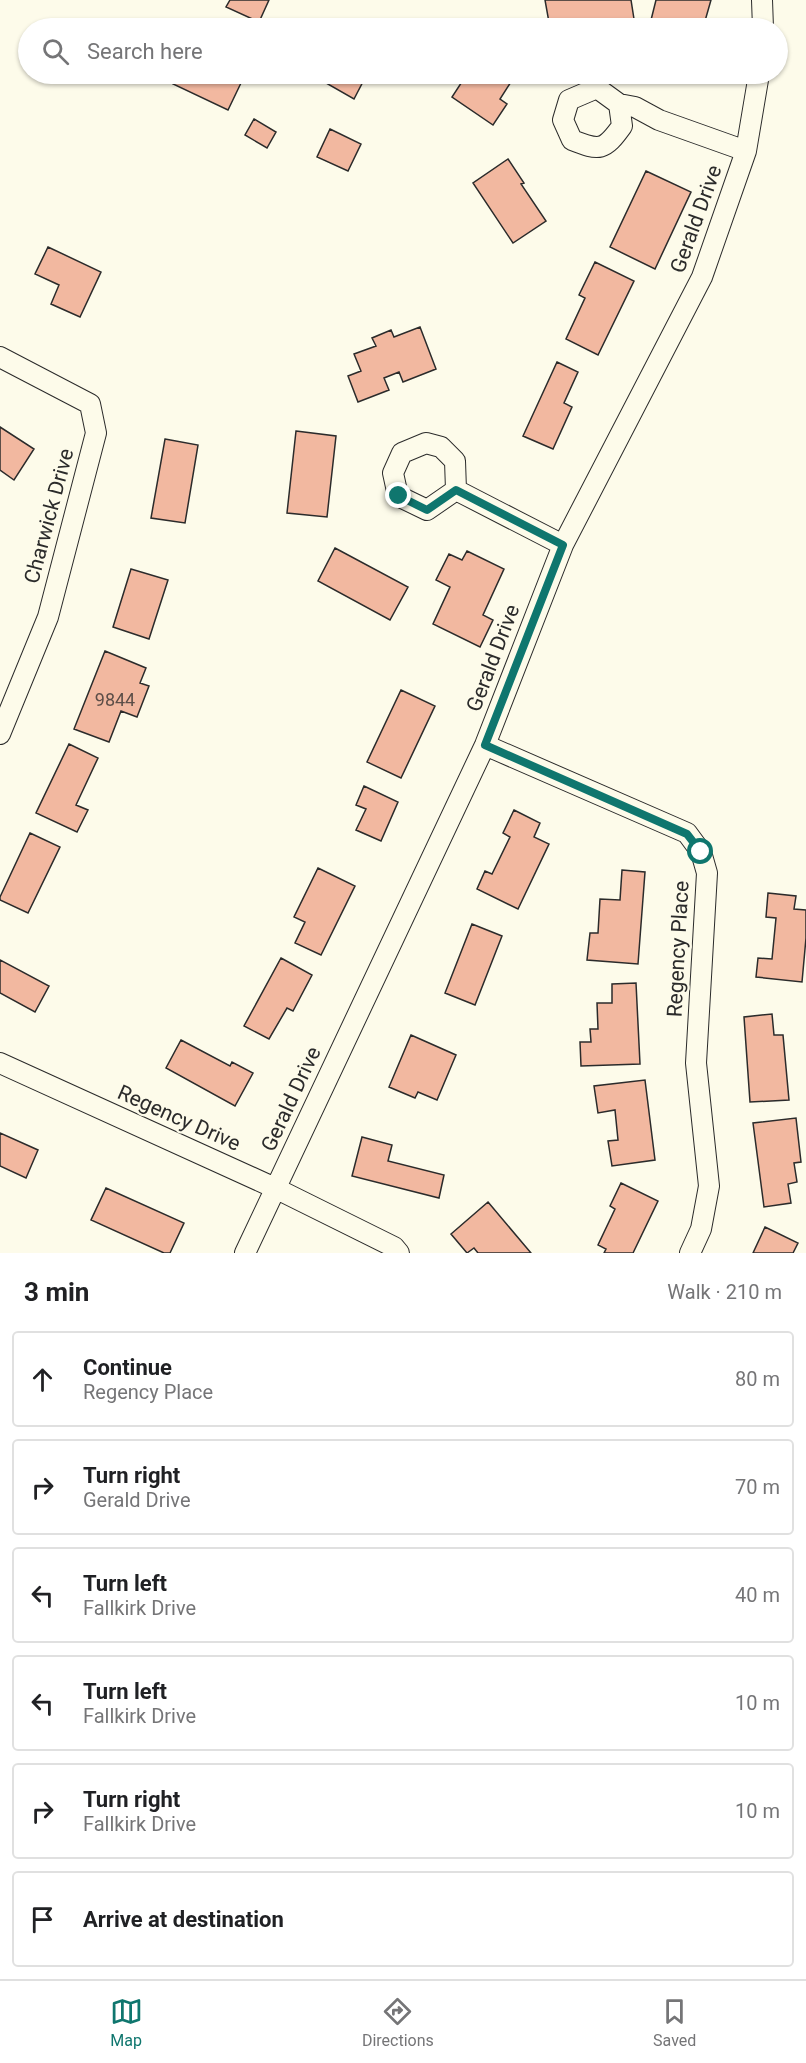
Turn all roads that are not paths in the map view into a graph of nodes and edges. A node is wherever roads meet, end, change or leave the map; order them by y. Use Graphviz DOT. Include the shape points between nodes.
graph roads {
  1 [pos="762,0"];
  2 [pos="763,18"];
  3 [pos="757,84"];
  4 [pos="619,104"];
  5 [pos="746,151"];
  6 [pos="0,357"];
  7 [pos="456,490"];
  8 [pos="563,545"];
  9 [pos="0,734"];
  10 [pos="485,745"];
  11 [pos="0,1063"];
  12 [pos="275,1188"];
  13 [pos="245,1253"];
  14 [pos="399,1253"];
  15 [pos="690,1253"];
  1 -- 2 [label="street"];
  3 -- 5 [label="street, Gerald Drive"];
  4 -- 5 [label="street"];
  5 -- 8 [label="street, Gerald Drive" via="702,277"];
  6 -- 9 [label="street, Charwick Drive" via="90,404 96,433 48,616"];
  7 -- 8 [label="street"];
  8 -- 10 [label="street, Gerald Drive"];
  10 -- 12 [label="street, Gerald Drive"];
  10 -- 15 [label="street, Regency Place" via="687,834 701,852 707,873 696,1064 709,1186 701,1229"];
  11 -- 12 [label="street, Regency Drive"];
  12 -- 13 [label="street, Gerald Drive"];
  12 -- 14 [label="street, Regency Drive"];
}
